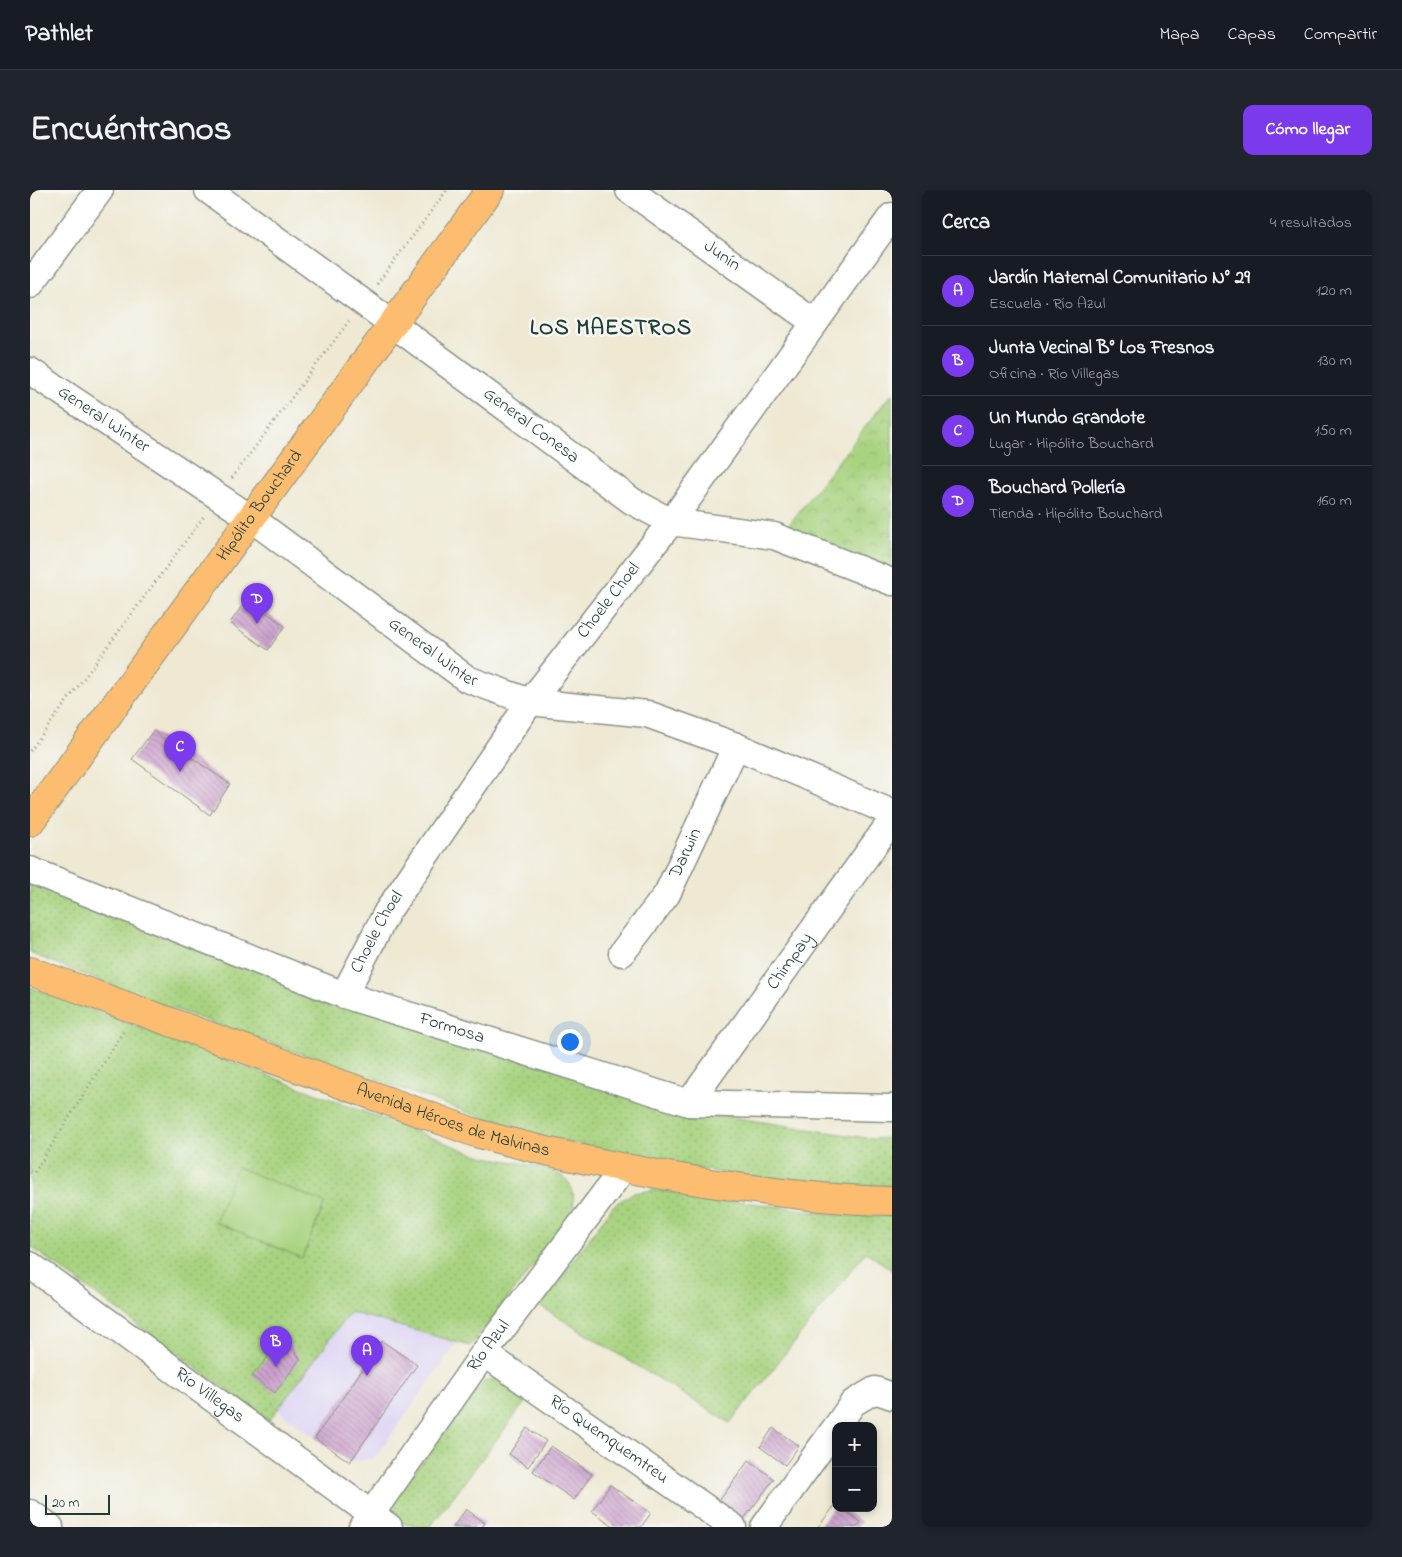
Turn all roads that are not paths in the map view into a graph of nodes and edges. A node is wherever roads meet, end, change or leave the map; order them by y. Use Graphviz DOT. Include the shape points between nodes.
graph roads {
  1 [pos="100,190"];
  2 [pos="208,190"];
  3 [pos="490,190"];
  4 [pos="629,190"];
  5 [pos="892,216"];
  6 [pos="30,285"];
  7 [pos="815,322"];
  8 [pos="393,324"];
  9 [pos="30,370"];
  10 [pos="252,519"];
  11 [pos="671,522"];
  12 [pos="892,582"];
  13 [pos="530,702"];
  14 [pos="736,746"];
  15 [pos="892,813"];
  16 [pos="892,820"];
  17 [pos="30,822"];
  18 [pos="30,870"];
  19 [pos="622,953"];
  20 [pos="30,971"];
  21 [pos="344,995"];
  22 [pos="689,1103"];
  23 [pos="892,1108"];
  24 [pos="624,1169"];
  25 [pos="892,1201"];
  26 [pos="30,1266"];
  27 [pos="484,1353"];
  28 [pos="884,1393"];
  29 [pos="839,1422"];
  30 [pos="832,1432"];
  31 [pos="30,1513"];
  32 [pos="374,1523"];
  33 [pos="50,1527"];
  34 [pos="733,1527"];
  35 [pos="764,1527"];
  1 -- 6 [label="street"];
  2 -- 8 [label="street, General Conesa"];
  3 -- 8 [label="main road, Hipólito Bouchard"];
  4 -- 7 [label="street, Junín"];
  5 -- 7 [label="street, Choele Choel"];
  7 -- 11 [label="street, Choele Choel"];
  8 -- 10 [label="main road, Hipólito Bouchard"];
  8 -- 11 [label="street, General Conesa" via="632,501"];
  9 -- 10 [label="street, General Winter"];
  10 -- 13 [label="street, General Winter" via="467,679"];
  10 -- 17 [label="main road, Hipólito Bouchard"];
  11 -- 12 [label="street, General Conesa" via="774,536"];
  11 -- 13 [label="street, Choele Choel"];
  13 -- 14 [label="street, General Winter" via="647,714"];
  13 -- 21 [label="street, Choele Choel" via="387,912"];
  14 -- 15 [label="street, General Winter"];
  14 -- 19 [label="street, Darwin" via="667,894"];
  16 -- 22 [label="street, Chimpay"];
  18 -- 21 [label="street, Formosa"];
  20 -- 24 [label="main road, Avenida Héroes de Malvinas" via="476,1133 547,1153"];
  21 -- 22 [label="street, Formosa"];
  22 -- 23 [label="street, Formosa"];
  24 -- 25 [label="main road, Avenida Héroes de Malvinas" via="827,1199"];
  24 -- 27 [label="street, Río Azul"];
  26 -- 32 [label="street, Río Villegas"];
  27 -- 32 [label="street, Río Azul"];
  27 -- 34 [label="street, Río Quemquemtreu"];
  28 -- 29 [label="street" via="853,1403"];
  30 -- 35 [label="street"];
  31 -- 33 [label="street"];
}
